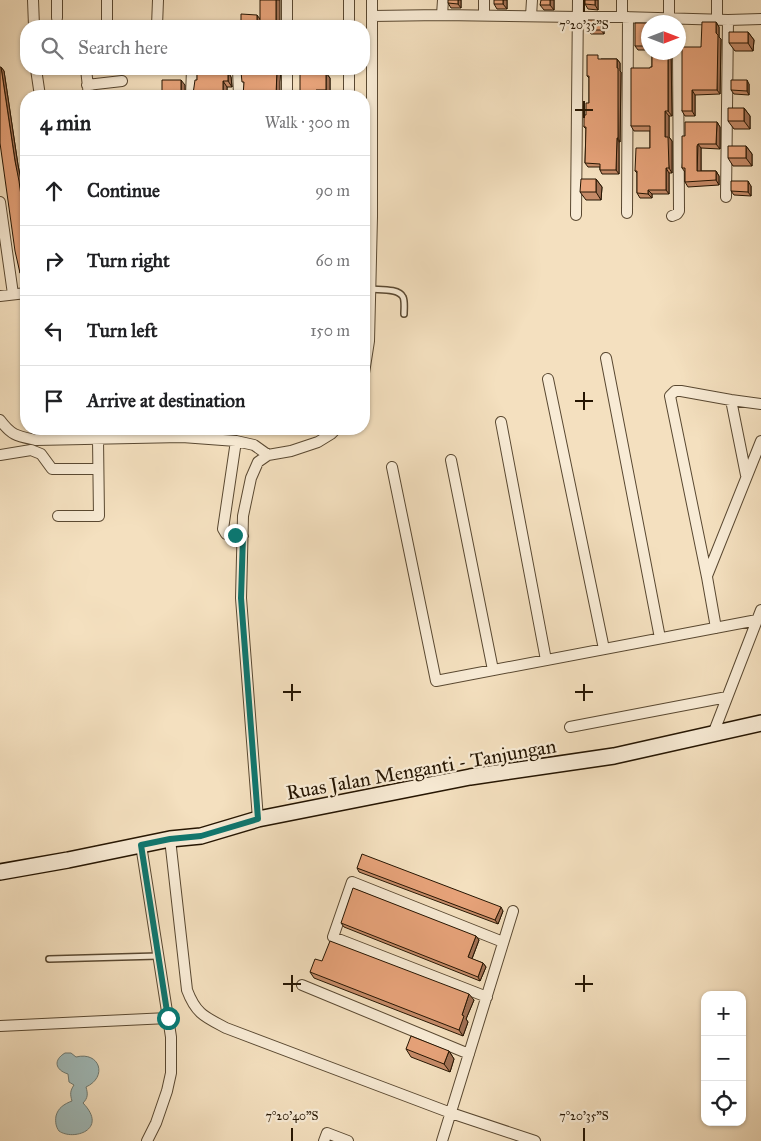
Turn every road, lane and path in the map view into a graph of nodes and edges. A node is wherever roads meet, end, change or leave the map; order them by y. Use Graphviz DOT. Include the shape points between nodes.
graph roads {
  1 [pos="33,0"];
  2 [pos="57,0"];
  3 [pos="107,0"];
  4 [pos="158,0"];
  5 [pos="287,0"];
  6 [pos="349,0"];
  7 [pos="372,0"];
  8 [pos="442,0"];
  9 [pos="484,0"];
  10 [pos="532,0"];
  11 [pos="578,0"];
  12 [pos="622,0"];
  13 [pos="669,0"];
  14 [pos="717,0"];
  15 [pos="442,14"];
  16 [pos="674,15"];
  17 [pos="372,16"];
  18 [pos="484,16"];
  19 [pos="531,16"];
  20 [pos="625,17"];
  21 [pos="57,18"];
  22 [pos="578,18"];
  23 [pos="641,18"];
  24 [pos="686,19"];
  25 [pos="761,19"];
  26 [pos="34,20"];
  27 [pos="107,20"];
  28 [pos="157,20"];
  29 [pos="287,20"];
  30 [pos="349,20"];
  31 [pos="722,20"];
  32 [pos="678,60"];
  33 [pos="37,75"];
  34 [pos="86,75"];
  35 [pos="192,75"];
  36 [pos="238,75"];
  37 [pos="286,75"];
  38 [pos="349,75"];
  39 [pos="122,81"];
  40 [pos="87,85"];
  41 [pos="39,90"];
  42 [pos="88,90"];
  43 [pos="191,90"];
  44 [pos="239,90"];
  45 [pos="287,90"];
  46 [pos="349,90"];
  47 [pos="370,150"];
  48 [pos="370,192"];
  49 [pos="726,198"];
  50 [pos="0,202"];
  51 [pos="627,213"];
  52 [pos="576,215"];
  53 [pos="672,216"];
  54 [pos="370,289"];
  55 [pos="20,293"];
  56 [pos="13,294"];
  57 [pos="0,296"];
  58 [pos="404,314"];
  59 [pos="606,358"];
  60 [pos="548,379"];
  61 [pos="731,400"];
  62 [pos="761,404"];
  63 [pos="0,420"];
  64 [pos="501,422"];
  65 [pos="14,435"];
  66 [pos="329,435"];
  67 [pos="98,439"];
  68 [pos="236,441"];
  69 [pos="761,441"];
  70 [pos="5,454"];
  71 [pos="268,455"];
  72 [pos="452,460"];
  73 [pos="392,467"];
  74 [pos="98,468"];
  75 [pos="746,476"];
  76 [pos="58,516"];
  77 [pos="243,536"];
  78 [pos="706,577"];
  79 [pos="759,615"];
  80 [pos="716,628"];
  81 [pos="660,638"];
  82 [pos="604,649"];
  83 [pos="546,660"];
  84 [pos="493,670"];
  85 [pos="727,697"];
  86 [pos="761,723"];
  87 [pos="570,727"];
  88 [pos="713,734"];
  89 [pos="258,819"];
  90 [pos="170,839"];
  91 [pos="141,845"];
  92 [pos="0,872"];
  93 [pos="513,911"];
  94 [pos="503,942"];
  95 [pos="158,956"];
  96 [pos="50,959"];
  97 [pos="302,985"];
  98 [pos="486,997"];
  99 [pos="168,1018"];
  100 [pos="0,1026"];
  101 [pos="469,1054"];
  102 [pos="451,1113"];
  103 [pos="147,1141"];
  104 [pos="324,1141"];
  105 [pos="348,1141"];
  106 [pos="442,1141"];
  107 [pos="535,1141"];
  1 -- 26 [label="street"];
  2 -- 21 [label="street"];
  3 -- 27 [label="street"];
  4 -- 28 [label="street"];
  5 -- 29 [label="street"];
  6 -- 30 [label="street"];
  7 -- 17 [label="street"];
  8 -- 15 [label="street"];
  9 -- 18 [label="street"];
  10 -- 19 [label="street"];
  11 -- 22 [label="street"];
  12 -- 20 [label="street"];
  13 -- 16 [label="street"];
  14 -- 31 [label="street"];
  15 -- 17 [label="street"];
  15 -- 18 [label="street"];
  17 -- 47 [label="street" via="373,122"];
  18 -- 19 [label="street"];
  19 -- 22 [label="street"];
  20 -- 22 [label="street"];
  20 -- 23 [label="street"];
  20 -- 51 [label="street"];
  22 -- 52 [label="street"];
  24 -- 31 [label="street"];
  25 -- 31 [label="street"];
  31 -- 49 [label="street"];
  32 -- 53 [label="street" via="679,211"];
  33 -- 41 [label="street"];
  34 -- 40 [label="street"];
  35 -- 43 [label="street"];
  36 -- 44 [label="street"];
  37 -- 45 [label="street"];
  38 -- 46 [label="street"];
  39 -- 40 [label="street"];
  40 -- 42 [label="street"];
  48 -- 54 [label="street"];
  50 -- 56 [label="street"];
  54 -- 58 [label="lane" via="398,292 403,296"];
  55 -- 56 [label="street"];
  56 -- 57 [label="street"];
  59 -- 81 [label="street"];
  60 -- 82 [label="street"];
  61 -- 62 [label="street"];
  61 -- 75 [label="street"];
  61 -- 78 [label="street" via="681,391 670,396"];
  63 -- 65 [label="street"];
  64 -- 83 [label="street"];
  65 -- 67 [label="street" via="36,440"];
  65 -- 70 [label="street"];
  66 -- 71 [label="street" via="291,451"];
  67 -- 68 [label="street"];
  67 -- 74 [label="street"];
  68 -- 71 [label="street" via="254,446"];
  68 -- 77 [label="street" via="223,529 226,534"];
  69 -- 75 [label="street"];
  70 -- 74 [label="street" via="31,450 41,454 52,469"];
  71 -- 77 [label="street" via="258,462 251,478 243,516"];
  72 -- 84 [label="street"];
  73 -- 84 [label="street" via="436,681"];
  74 -- 76 [label="street" via="99,516"];
  75 -- 78 [label="street"];
  77 -- 89 [label="street" via="241,598"];
  78 -- 80 [label="street"];
  79 -- 80 [label="street"];
  79 -- 85 [label="street"];
  80 -- 81 [label="street"];
  81 -- 82 [label="street"];
  82 -- 83 [label="street"];
  83 -- 84 [label="street"];
  85 -- 87 [label="street"];
  85 -- 88 [label="street"];
  86 -- 88 [label="main road, Ruas Jalan Menganti - Tanjungan"];
  88 -- 89 [label="main road, Ruas Jalan Menganti - Tanjungan" via="614,756 470,777"];
  89 -- 90 [label="main road, Ruas Jalan Menganti - Tanjungan" via="201,836"];
  90 -- 91 [label="main road, Ruas Jalan Menganti - Tanjungan"];
  90 -- 102 [label="street" via="187,990 199,1012 226,1028"];
  91 -- 92 [label="main road, Ruas Jalan Menganti - Tanjungan"];
  91 -- 95 [label="street"];
  93 -- 94 [label="street"];
  94 -- 98 [label="street"];
  94 -- 98 [label="street" via="352,882 333,937"];
  95 -- 96 [label="lane"];
  95 -- 99 [label="street"];
  97 -- 101 [label="street"];
  98 -- 101 [label="street"];
  99 -- 100 [label="street"];
  99 -- 103 [label="street" via="171,1037 167,1091"];
  101 -- 102 [label="street"];
  102 -- 106 [label="street"];
  102 -- 107 [label="street"];
  104 -- 105 [label="street" via="327,1133"];
}
